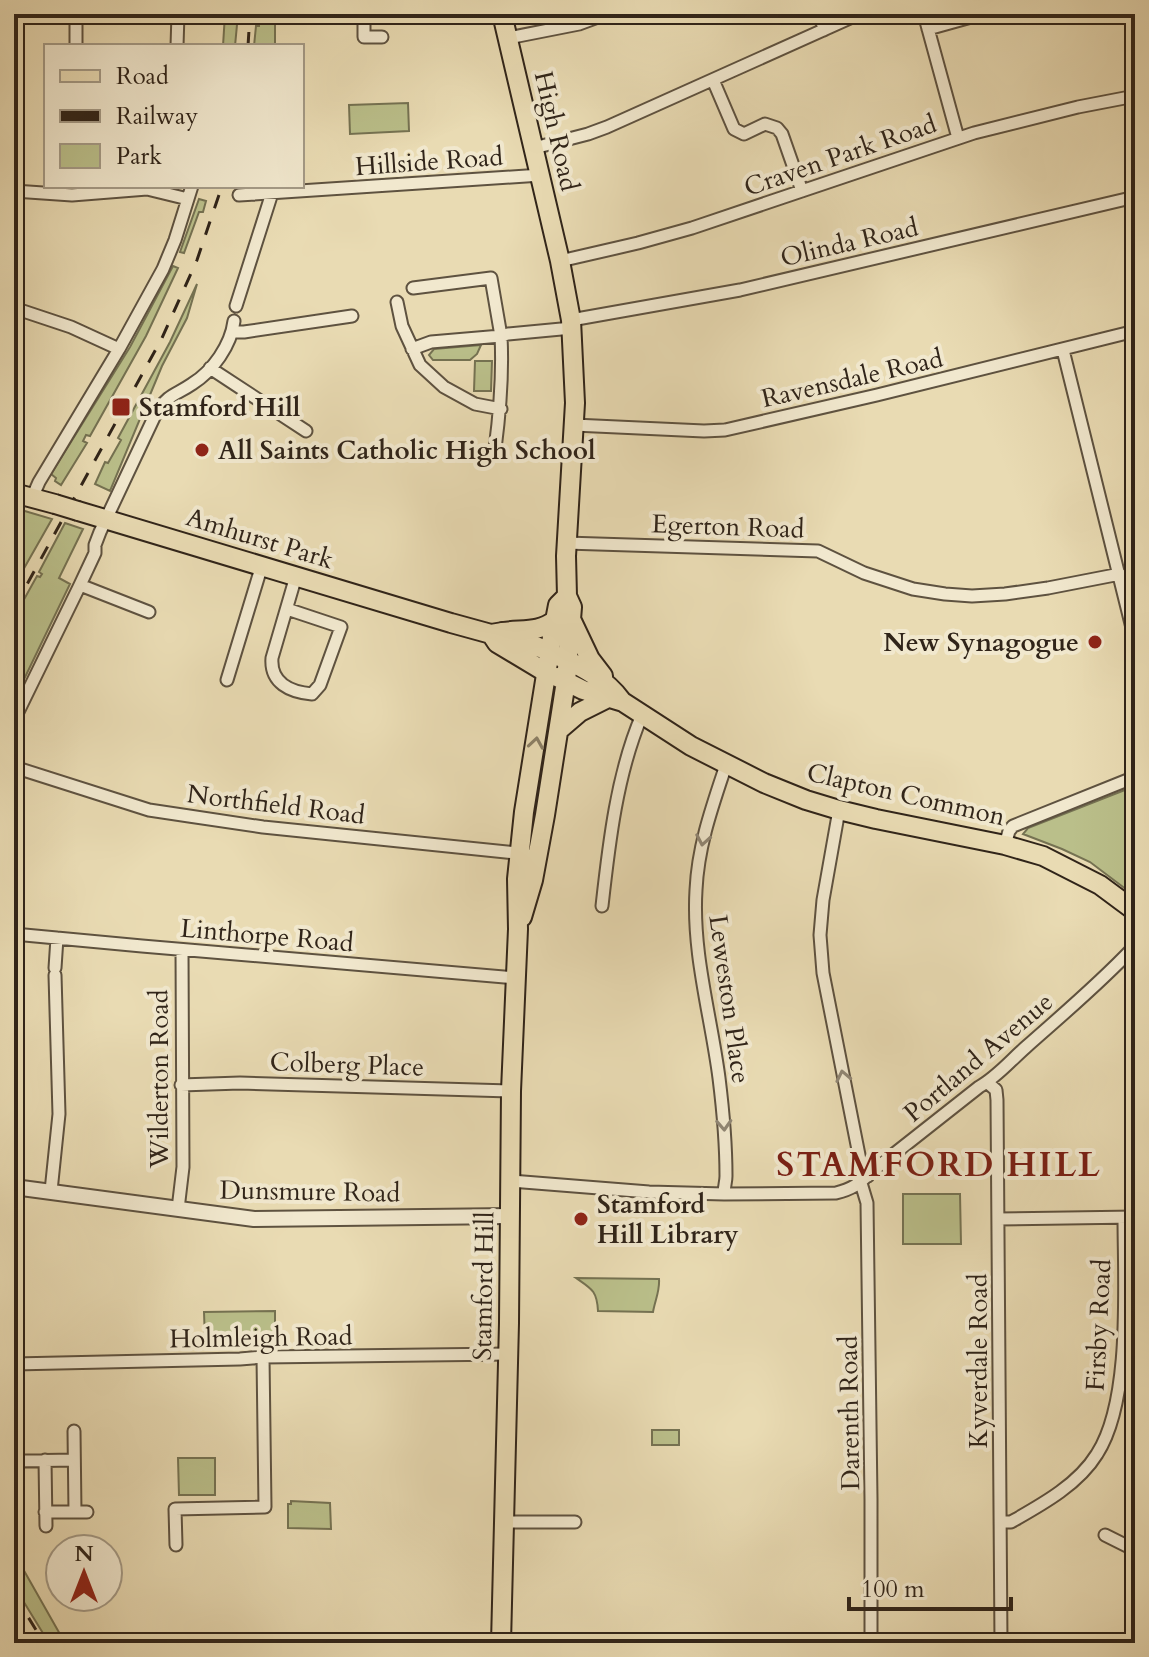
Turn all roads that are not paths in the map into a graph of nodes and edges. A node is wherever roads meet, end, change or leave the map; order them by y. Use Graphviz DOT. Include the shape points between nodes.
graph roads {
  1 [pos="76,14"];
  2 [pos="178,14"];
  3 [pos="364,14"];
  4 [pos="502,14"];
  5 [pos="606,14"];
  6 [pos="820,14"];
  7 [pos="859,14"];
  8 [pos="924,14"];
  9 [pos="982,14"];
  10 [pos="928,29"];
  11 [pos="824,30"];
  12 [pos="382,37"];
  13 [pos="508,38"];
  14 [pos="76,44"];
  15 [pos="177,44"];
  16 [pos="713,80"];
  17 [pos="1135,96"];
  18 [pos="958,138"];
  19 [pos="534,148"];
  20 [pos="541,175"];
  21 [pos="191,188"];
  22 [pos="14,191"];
  23 [pos="802,191"];
  24 [pos="272,193"];
  25 [pos="239,195"];
  26 [pos="1135,197"];
  27 [pos="188,199"];
  28 [pos="560,261"];
  29 [pos="413,288"];
  30 [pos="397,302"];
  31 [pos="236,306"];
  32 [pos="14,308"];
  33 [pos="352,316"];
  34 [pos="571,324"];
  35 [pos="1135,331"];
  36 [pos="501,336"];
  37 [pos="119,349"];
  38 [pos="412,349"];
  39 [pos="1063,350"];
  40 [pos="210,368"];
  41 [pos="501,409"];
  42 [pos="574,425"];
  43 [pos="306,431"];
  44 [pos="495,449"];
  45 [pos="23,496"];
  46 [pos="107,518"];
  47 [pos="566,543"];
  48 [pos="262,565"];
  49 [pos="1120,574"];
  50 [pos="296,576"];
  51 [pos="80,585"];
  52 [pos="287,609"];
  53 [pos="149,612"];
  54 [pos="563,620"];
  55 [pos="497,633"];
  56 [pos="1135,640"];
  57 [pos="550,652"];
  58 [pos="567,660"];
  59 [pos="547,673"];
  60 [pos="227,680"];
  61 [pos="566,681"];
  62 [pos="614,696"];
  63 [pos="642,715"];
  64 [pos="14,720"];
  65 [pos="559,730"];
  66 [pos="726,765"];
  67 [pos="14,767"];
  68 [pos="1135,777"];
  69 [pos="528,793"];
  70 [pos="548,797"];
  71 [pos="839,810"];
  72 [pos="1005,845"];
  73 [pos="519,853"];
  74 [pos="538,856"];
  75 [pos="602,906"];
  76 [pos="1135,911"];
  77 [pos="518,929"];
  78 [pos="14,934"];
  79 [pos="57,938"];
  80 [pos="1132,949"];
  81 [pos="182,950"];
  82 [pos="516,978"];
  83 [pos="988,1083"];
  84 [pos="181,1085"];
  85 [pos="511,1091"];
  86 [pos="865,1179"];
  87 [pos="511,1181"];
  88 [pos="14,1187"];
  89 [pos="51,1191"];
  90 [pos="724,1194"];
  91 [pos="178,1209"];
  92 [pos="510,1216"];
  93 [pos="1129,1217"];
  94 [pos="998,1219"];
  95 [pos="508,1354"];
  96 [pos="263,1357"];
  97 [pos="14,1364"];
  98 [pos="74,1431"];
  99 [pos="45,1460"];
  100 [pos="74,1460"];
  101 [pos="14,1461"];
  102 [pos="45,1512"];
  103 [pos="504,1522"];
  104 [pos="575,1522"];
  105 [pos="1001,1522"];
  106 [pos="46,1526"];
  107 [pos="1105,1535"];
  108 [pos="176,1545"];
  109 [pos="1135,1550"];
  110 [pos="501,1643"];
  111 [pos="871,1643"];
  112 [pos="1001,1643"];
  1 -- 14 [label="street"];
  2 -- 15 [label="street"];
  3 -- 12 [label="street" via="364,37"];
  4 -- 13 [label="main road, High Road"];
  5 -- 13 [label="street"];
  6 -- 11 [label="street"];
  7 -- 11 [label="street"];
  8 -- 10 [label="street"];
  9 -- 10 [label="street"];
  10 -- 18 [label="street"];
  11 -- 16 [label="street"];
  13 -- 19 [label="main road, High Road"];
  16 -- 19 [label="street" via="607,127"];
  16 -- 23 [label="street" via="734,129 744,134 765,124 782,134"];
  17 -- 18 [label="street, Craven Park Road"];
  18 -- 23 [label="street, Craven Park Road"];
  19 -- 20 [label="main road, High Road"];
  20 -- 24 [label="street, Hillside Road"];
  20 -- 28 [label="main road, High Road"];
  21 -- 27 [label="street"];
  22 -- 27 [label="street" via="72,195 147,189"];
  23 -- 28 [label="street, Craven Park Road" via="679,232"];
  24 -- 25 [label="street, Hillside Road"];
  24 -- 31 [label="street"];
  26 -- 34 [label="street, Olinda Road"];
  27 -- 37 [label="street" via="163,269"];
  28 -- 34 [label="main road, Stamford Hill"];
  29 -- 36 [label="street" via="491,278"];
  30 -- 38 [label="street"];
  32 -- 37 [label="street"];
  33 -- 40 [label="street" via="244,332 233,326"];
  34 -- 36 [label="street, Olinda Road"];
  34 -- 42 [label="main road, Stamford Hill"];
  35 -- 39 [label="street, Ravensdale Road"];
  36 -- 38 [label="street, Olinda Road" via="431,342"];
  36 -- 41 [label="street"];
  37 -- 45 [label="street"];
  38 -- 41 [label="street" via="420,365 444,387 475,404"];
  39 -- 42 [label="street, Ravensdale Road" via="725,430"];
  39 -- 49 [label="street"];
  40 -- 43 [label="street"];
  40 -- 46 [label="street" via="166,398 157,411"];
  41 -- 44 [label="street"];
  42 -- 47 [label="main road, Stamford Hill"];
  45 -- 46 [label="main road, Amhurst Park, bridge"];
  46 -- 48 [label="main road, Amhurst Park"];
  46 -- 51 [label="street"];
  47 -- 49 [label="street, Egerton Road" via="818,551 913,589 958,595 1005,594"];
  47 -- 54 [label="main road, Stamford Hill" via="572,607"];
  48 -- 50 [label="main road, Amhurst Park"];
  48 -- 60 [label="street"];
  49 -- 56 [label="street"];
  50 -- 52 [label="street"];
  50 -- 55 [label="main road, Amhurst Park"];
  51 -- 53 [label="street"];
  51 -- 64 [label="street"];
  52 -- 52 [label="street" via="272,658 274,676 300,693 312,694 341,627"];
  54 -- 55 [label="main road" via="529,631"];
  54 -- 57 [label="main road, Stamford Hill"];
  54 -- 58 [label="main road, Stamford Hill"];
  54 -- 62 [label="main road"];
  55 -- 57 [label="main road, Amhurst Park"];
  55 -- 59 [label="main road, Amhurst Park" via="497,643"];
  57 -- 58 [label="main road, Clapton Common"];
  57 -- 59 [label="main road, Stamford Hill"];
  58 -- 61 [label="main road, Stamford Hill"];
  58 -- 62 [label="main road, Clapton Common"];
  59 -- 61 [label="main road, Clapton Common"];
  69 -- 59 [label="main road, Stamford Hill, one-way"];
  61 -- 62 [label="main road, Clapton Common"];
  61 -- 65 [label="main road, Stamford Hill"];
  62 -- 63 [label="main road, Clapton Common"];
  62 -- 65 [label="main road" via="580,712"];
  63 -- 66 [label="main road, Clapton Common"];
  63 -- 75 [label="street" via="614,814"];
  65 -- 70 [label="main road, Stamford Hill"];
  66 -- 71 [label="main road, Clapton Common"];
  66 -- 90 [label="street, Leweston Place, one-way" via="705,826 696,899 698,951 724,1124"];
  67 -- 73 [label="street, Northfield Road" via="149,810"];
  68 -- 72 [label="street" via="1013,826"];
  69 -- 70 [label="main road"];
  69 -- 73 [label="main road, Stamford Hill"];
  70 -- 74 [label="main road, Stamford Hill"];
  71 -- 72 [label="main road, Clapton Common"];
  86 -- 71 [label="street, Darenth Road, one-way" via="836,1044 820,935"];
  72 -- 76 [label="main road, Clapton Common" via="1058,862"];
  73 -- 74 [label="street, Northfield Road"];
  73 -- 77 [label="main road, Stamford Hill"];
  74 -- 77 [label="main road, Stamford Hill"];
  77 -- 82 [label="main road, Stamford Hill"];
  78 -- 79 [label="street, Linthorpe Road"];
  79 -- 81 [label="street, Linthorpe Road"];
  79 -- 89 [label="street" via="59,1114"];
  80 -- 83 [label="street, Portland Avenue"];
  81 -- 82 [label="street, Linthorpe Road"];
  81 -- 84 [label="street, Wilderton Road"];
  82 -- 85 [label="main road, Stamford Hill"];
  83 -- 86 [label="street, Portland Avenue"];
  83 -- 94 [label="street, Kyverdale Road" via="997,1100"];
  84 -- 85 [label="street, Colberg Place"];
  84 -- 91 [label="street, Wilderton Road"];
  85 -- 87 [label="main road, Stamford Hill"];
  86 -- 90 [label="street, Portland Avenue" via="836,1193"];
  86 -- 111 [label="street, Darenth Road"];
  87 -- 90 [label="street, Portland Avenue"];
  87 -- 92 [label="main road, Stamford Hill"];
  88 -- 89 [label="street, Dunsmure Road"];
  89 -- 91 [label="street, Dunsmure Road"];
  91 -- 92 [label="street, Dunsmure Road" via="254,1219"];
  92 -- 95 [label="main road, Stamford Hill"];
  93 -- 94 [label="street"];
  93 -- 105 [label="street, Firsby Road" via="1118,1395 1106,1437 1071,1483 1011,1522"];
  94 -- 105 [label="street, Kyverdale Road"];
  95 -- 96 [label="street, Holmleigh Road"];
  95 -- 103 [label="main road, Stamford Hill"];
  96 -- 97 [label="street, Holmleigh Road"];
  96 -- 108 [label="street" via="265,1507 176,1506"];
  98 -- 100 [label="street"];
  99 -- 100 [label="street"];
  99 -- 101 [label="street"];
  99 -- 102 [label="street"];
  100 -- 102 [label="street" via="81,1512"];
  102 -- 106 [label="street"];
  103 -- 104 [label="street"];
  103 -- 110 [label="main road, Stamford Hill"];
  105 -- 112 [label="street, Kyverdale Road"];
  107 -- 109 [label="street"];
}
